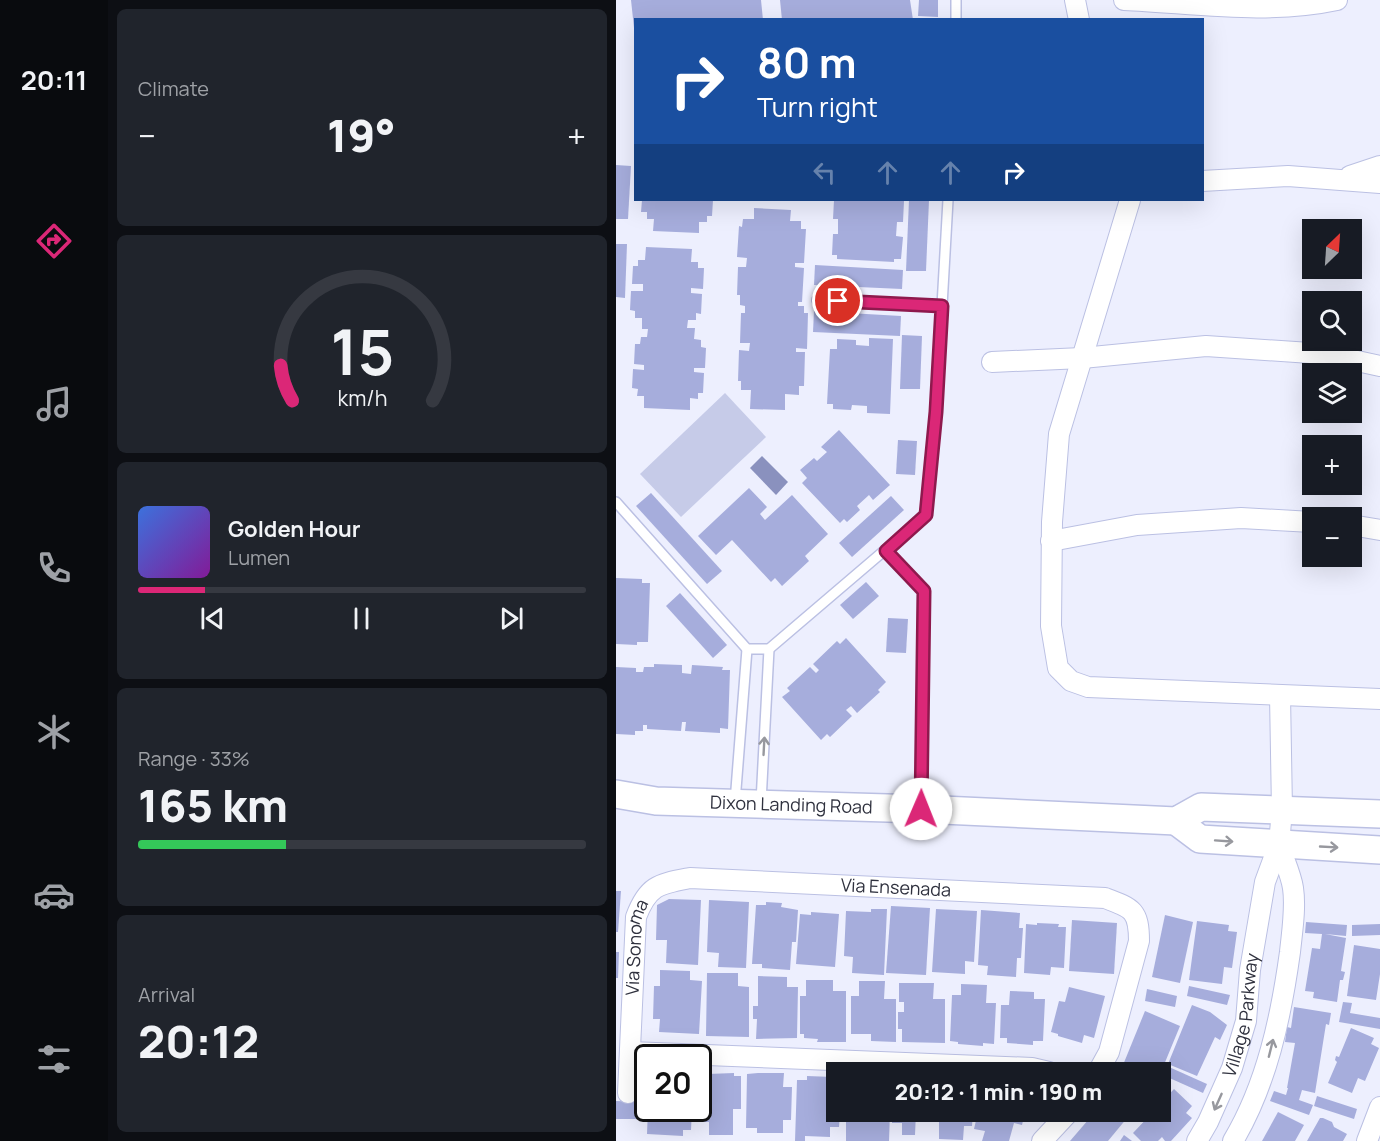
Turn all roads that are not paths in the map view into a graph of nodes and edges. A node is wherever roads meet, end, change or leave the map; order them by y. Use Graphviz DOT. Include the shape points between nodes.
graph roads {
  1 [pos="956,0"];
  2 [pos="1075,0"];
  3 [pos="1124,0"];
  4 [pos="1337,0"];
  5 [pos="956,18"];
  6 [pos="1079,18"];
  7 [pos="1380,166"];
  8 [pos="1339,180"];
  9 [pos="1204,181"];
  10 [pos="1380,183"];
  11 [pos="948,201"];
  12 [pos="1130,201"];
  13 [pos="817,300"];
  14 [pos="942,306"];
  15 [pos="1082,358"];
  16 [pos="992,362"];
  17 [pos="1380,366"];
  18 [pos="616,502"];
  19 [pos="1302,521"];
  20 [pos="1362,527"];
  21 [pos="1380,530"];
  22 [pos="1051,541"];
  23 [pos="886,551"];
  24 [pos="747,649"];
  25 [pos="769,650"];
  26 [pos="1280,695"];
  27 [pos="1380,699"];
  28 [pos="616,794"];
  29 [pos="656,801"];
  30 [pos="734,803"];
  31 [pos="761,804"];
  32 [pos="921,809"];
  33 [pos="1282,810"];
  34 [pos="616,813"];
  35 [pos="1380,814"];
  36 [pos="1176,820"];
  37 [pos="1279,844"];
  38 [pos="1380,850"];
  39 [pos="660,884"];
  40 [pos="630,1052"];
  41 [pos="881,1062"];
  42 [pos="1104,1062"];
  43 [pos="628,1093"];
  44 [pos="1380,1107"];
  45 [pos="1060,1122"];
  46 [pos="1042,1141"];
  47 [pos="1197,1141"];
  48 [pos="1233,1141"];
  49 [pos="1367,1141"];
  1 -- 5 [label="lane"];
  2 -- 6 [label="street"];
  3 -- 4 [label="street" via="1240,8"];
  7 -- 8 [label="street"];
  8 -- 9 [label="street" via="1288,176"];
  8 -- 10 [label="street"];
  11 -- 14 [label="lane"];
  12 -- 15 [label="street"];
  13 -- 14 [label="lane"];
  14 -- 23 [label="lane" via="926,515"];
  15 -- 16 [label="street"];
  15 -- 17 [label="street" via="1206,346 1325,354"];
  15 -- 22 [label="street" via="1058,434"];
  18 -- 24 [label="lane"];
  19 -- 22 [label="street" via="1240,518 1137,525"];
  20 -- 21 [label="street"];
  22 -- 26 [label="street" via="1051,626 1058,668 1071,681 1088,687"];
  23 -- 25 [label="lane"];
  23 -- 32 [label="lane" via="924,591"];
  24 -- 25 [label="lane"];
  24 -- 30 [label="lane"];
  31 -- 25 [label="lane, one-way"];
  26 -- 27 [label="street"];
  26 -- 33 [label="street"];
  28 -- 29 [label="main road, Dixon Landing Road"];
  29 -- 30 [label="main road, Dixon Landing Road"];
  29 -- 34 [label="main road, Dixon Landing Road"];
  30 -- 31 [label="main road, Dixon Landing Road"];
  31 -- 32 [label="main road, Dixon Landing Road"];
  32 -- 36 [label="main road, Dixon Landing Road"];
  33 -- 35 [label="main road, Dixon Landing Road"];
  33 -- 36 [label="main road, Dixon Landing Road" via="1201,807"];
  33 -- 37 [label="street"];
  36 -- 37 [label="main road, one-way" via="1200,839"];
  37 -- 38 [label="main road, one-way"];
  37 -- 47 [label="street, Village Parkway, one-way" via="1265,882 1246,1021 1232,1068"];
  48 -- 37 [label="street, Village Parkway, one-way" via="1268,1059 1284,999 1293,888"];
  39 -- 40 [label="street, Via Sonoma" via="643,899 637,917"];
  39 -- 42 [label="street, Via Ensenada" via="690,878 1093,897 1131,908 1139,922 1138,941"];
  40 -- 41 [label="street"];
  40 -- 43 [label="street, Via Sonoma"];
  44 -- 49 [label="street"];
  45 -- 46 [label="street"];
}
